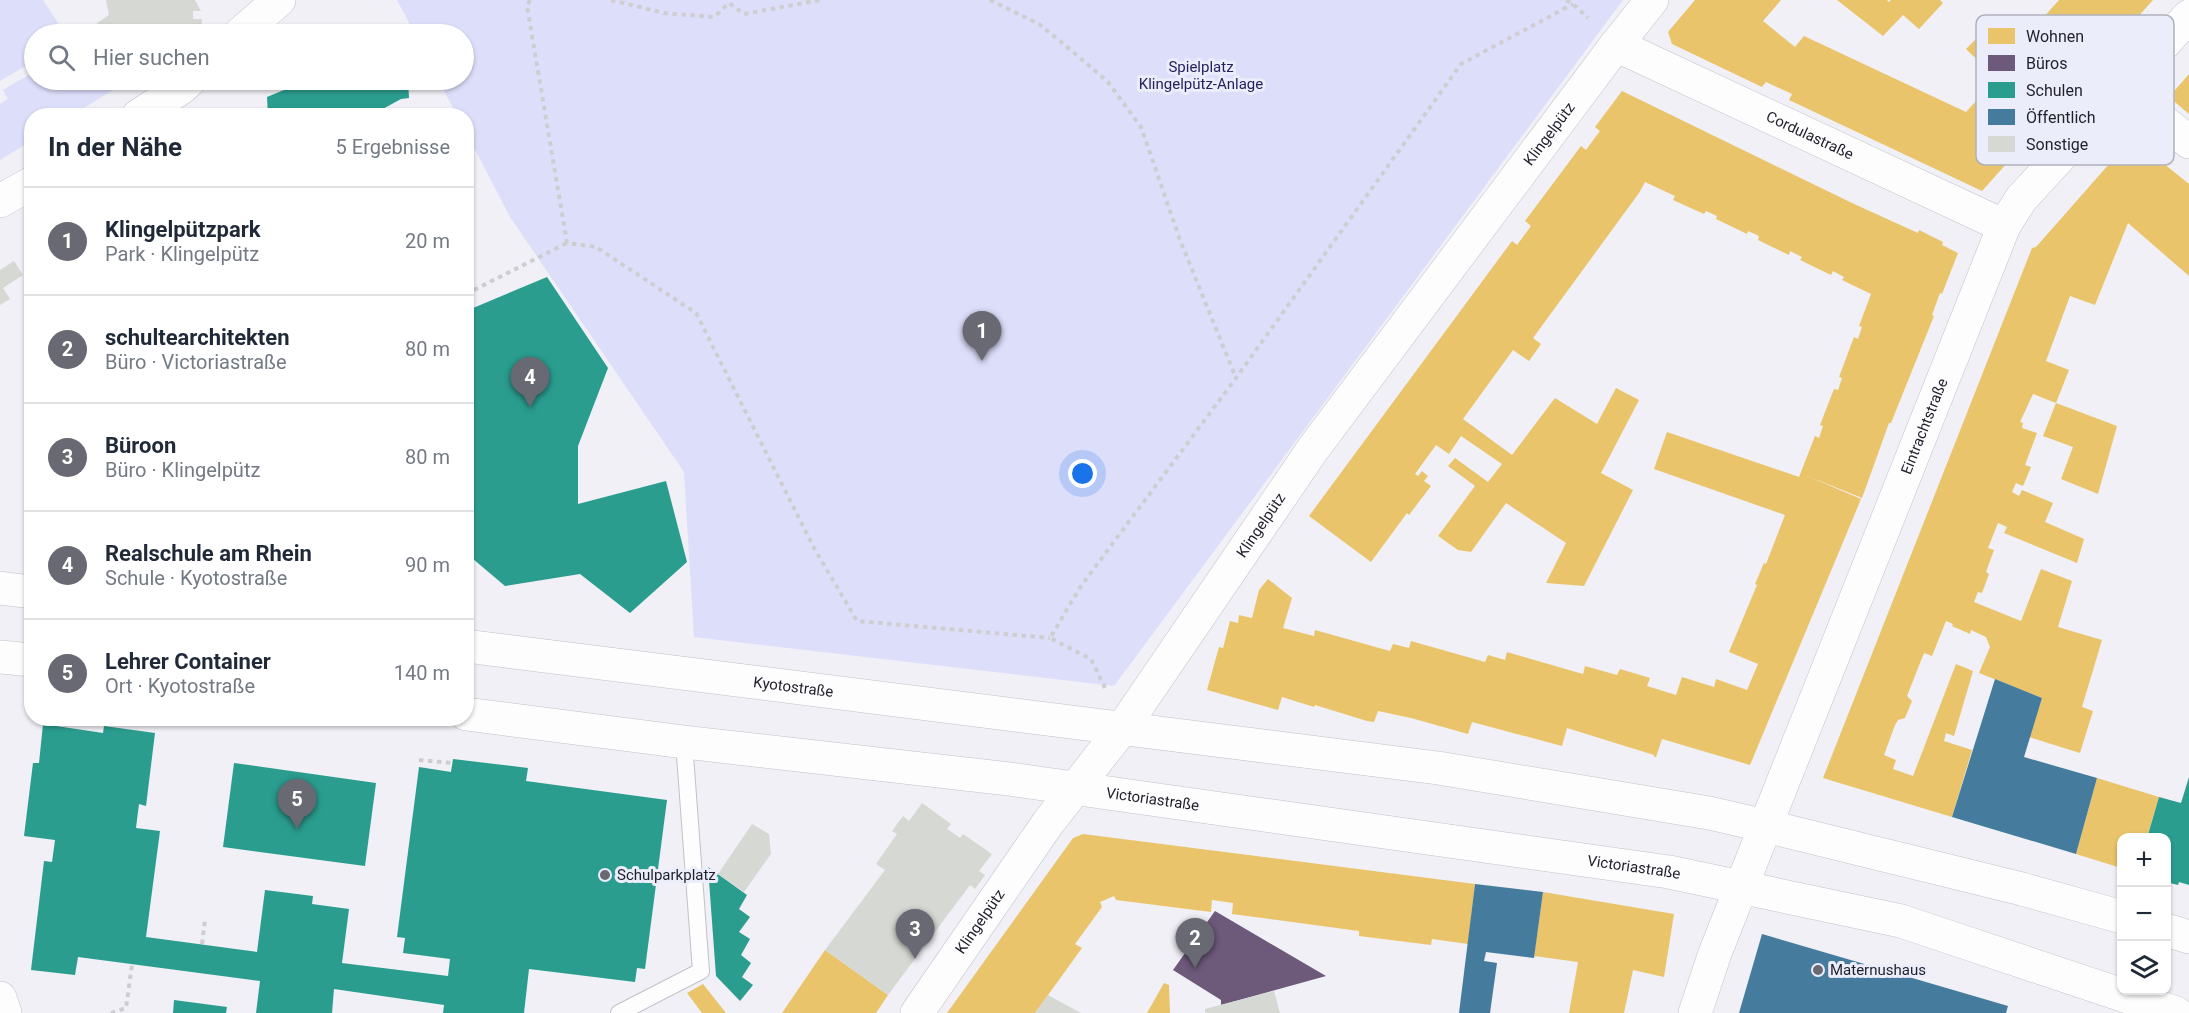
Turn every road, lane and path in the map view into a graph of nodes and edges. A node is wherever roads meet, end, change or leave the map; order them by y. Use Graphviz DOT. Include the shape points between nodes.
graph roads {
  1 [pos="279,0"];
  2 [pos="530,0"];
  3 [pos="611,0"];
  4 [pos="820,0"];
  5 [pos="990,0"];
  6 [pos="1652,0"];
  7 [pos="1573,4"];
  8 [pos="2189,16"];
  9 [pos="251,24"];
  10 [pos="2174,33"];
  11 [pos="1616,45"];
  12 [pos="178,90"];
  13 [pos="150,108"];
  14 [pos="2174,130"];
  15 [pos="2189,142"];
  16 [pos="2053,165"];
  17 [pos="24,188"];
  18 [pos="0,201"];
  19 [pos="2004,226"];
  20 [pos="567,243"];
  21 [pos="474,290"];
  22 [pos="1236,378"];
  23 [pos="0,588"];
  24 [pos="24,591"];
  25 [pos="1050,639"];
  26 [pos="474,647"];
  27 [pos="0,657"];
  28 [pos="24,659"];
  29 [pos="474,715"];
  30 [pos="1123,728"];
  31 [pos="684,742"];
  32 [pos="419,760"];
  33 [pos="452,763"];
  34 [pos="1075,789"];
  35 [pos="1766,825"];
  36 [pos="1742,887"];
  37 [pos="2117,916"];
  38 [pos="205,920"];
  39 [pos="2171,932"];
  40 [pos="2189,937"];
  41 [pos="202,944"];
  42 [pos="132,965"];
  43 [pos="0,998"];
  44 [pos="2150,1008"];
  45 [pos="5,1013"];
  46 [pos="111,1013"];
  47 [pos="619,1013"];
  48 [pos="917,1013"];
  49 [pos="1695,1013"];
  50 [pos="2176,1013"];
  1 -- 9 [label="main road"];
  2 -- 20 [label="path" via="527,6"];
  3 -- 4 [label="path" via="664,13 714,17 729,3 744,14"];
  5 -- 22 [label="path" via="1039,24 1078,56 1108,82 1141,127 1180,240"];
  6 -- 11 [label="main road, Klingelpütz"];
  7 -- 22 [label="path" via="1461,64"];
  8 -- 10 [label="main road, Eintrachtstraße"];
  11 -- 19 [label="main road, Cordulastraße"];
  11 -- 30 [label="main road, Klingelpütz" via="1313,449"];
  12 -- 13 [label="main road"];
  14 -- 15 [label="main road"];
  16 -- 19 [label="main road, Eintrachtstraße" via="2021,199"];
  17 -- 18 [label="main road"];
  19 -- 35 [label="main road, Eintrachtstraße"];
  20 -- 21 [label="path"];
  20 -- 25 [label="path" via="596,247 696,313 814,548 857,621"];
  22 -- 25 [label="path" via="1081,586"];
  23 -- 24 [label="main road"];
  25 -- 30 [label="path" via="1091,659"];
  26 -- 30 [label="main road, Kyotostraße"];
  27 -- 28 [label="main road"];
  29 -- 31 [label="main road"];
  30 -- 34 [label="main road, Klingelpütz"];
  30 -- 35 [label="main road" via="1438,768"];
  31 -- 34 [label="main road"];
  31 -- 47 [label="lane" via="701,971"];
  32 -- 33 [label="path"];
  34 -- 36 [label="main road, Victoriastraße" via="1669,872"];
  34 -- 48 [label="main road, Klingelpütz"];
  35 -- 36 [label="main road, Eintrachtstraße"];
  35 -- 37 [label="main road"];
  36 -- 44 [label="main road, Victoriastraße" via="1901,921"];
  36 -- 49 [label="main road, Eintrachtstraße"];
  38 -- 41 [label="path"];
  39 -- 40 [label="main road"];
  42 -- 46 [label="path" via="126,1008"];
  43 -- 45 [label="main road"];
  44 -- 50 [label="main road, Victoriastraße"];
}
